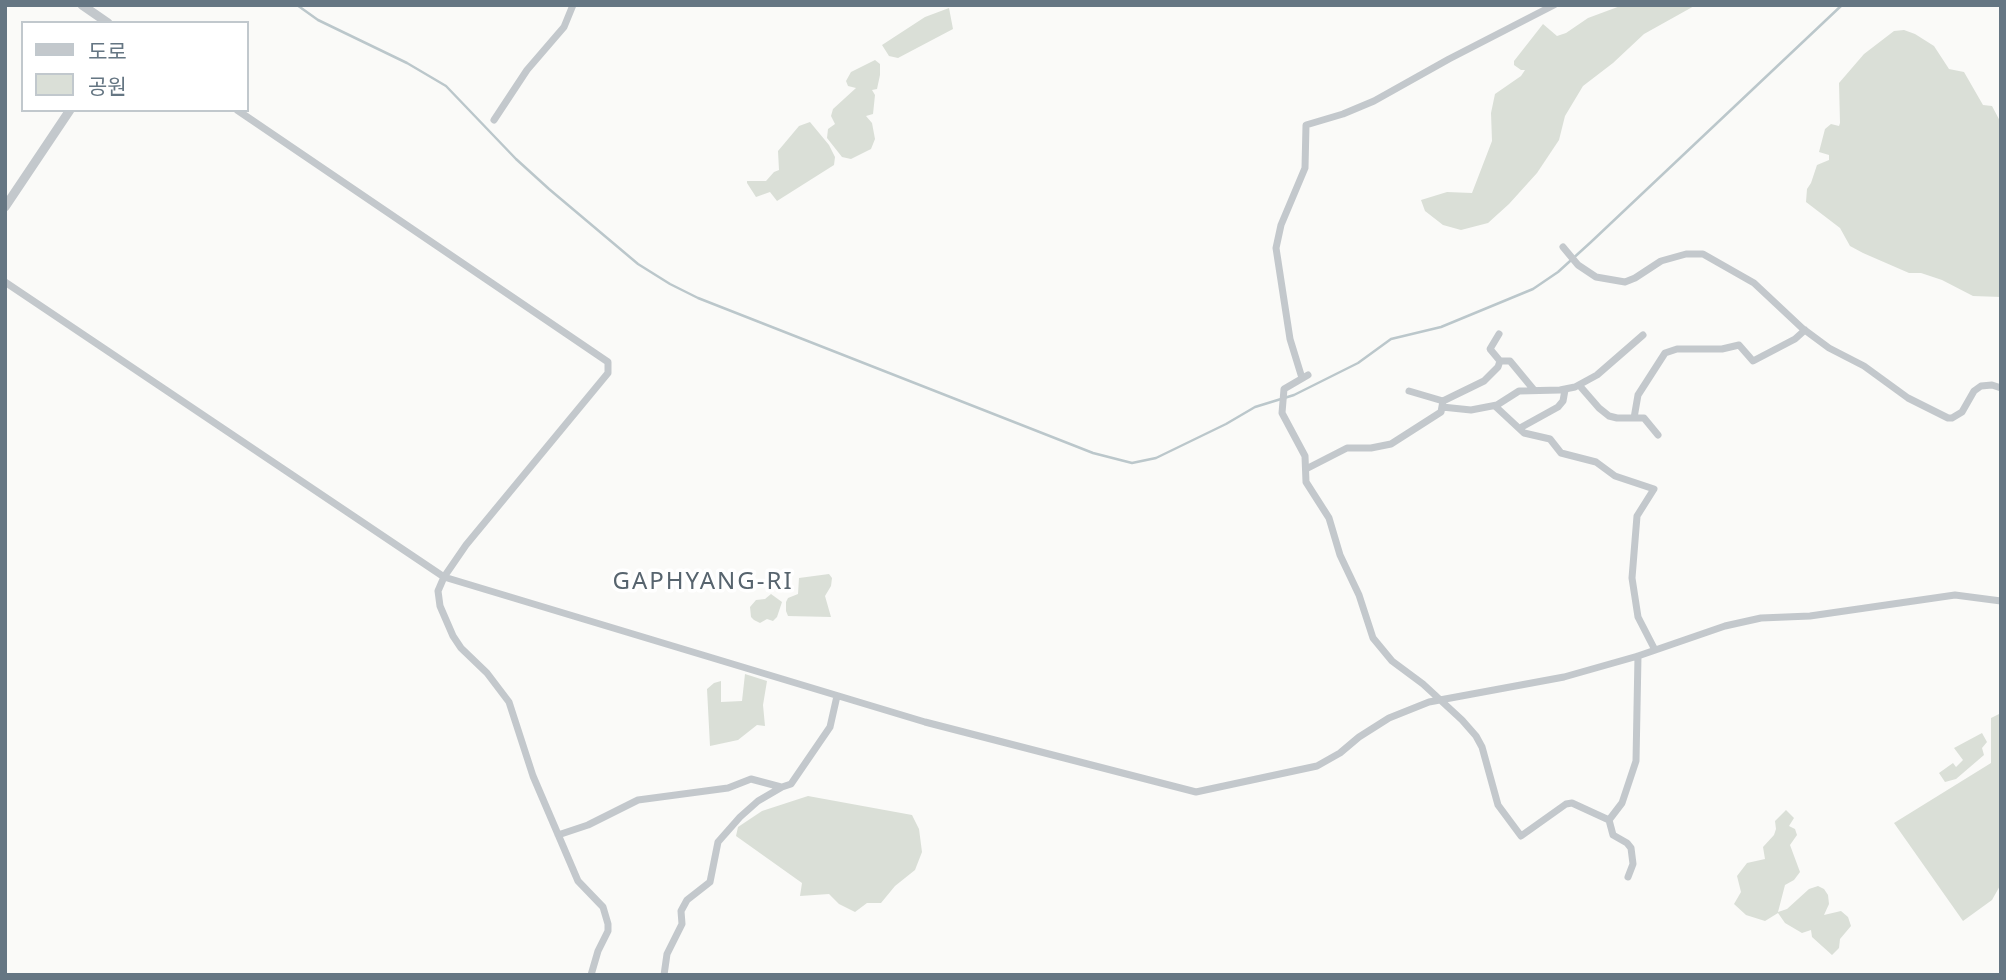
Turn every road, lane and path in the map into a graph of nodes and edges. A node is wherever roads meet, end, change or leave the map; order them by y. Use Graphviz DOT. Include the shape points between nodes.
graph roads {
  1 [pos="82,5"];
  2 [pos="573,5"];
  3 [pos="1554,5"];
  4 [pos="105,21"];
  5 [pos="69,112"];
  6 [pos="240,112"];
  7 [pos="494,120"];
  8 [pos="5,207"];
  9 [pos="1565,249"];
  10 [pos="5,282"];
  11 [pos="1805,330"];
  12 [pos="1499,334"];
  13 [pos="1643,335"];
  14 [pos="1500,361"];
  15 [pos="1579,385"];
  16 [pos="2001,388"];
  17 [pos="1534,390"];
  18 [pos="1565,390"];
  19 [pos="1409,391"];
  20 [pos="1443,404"];
  21 [pos="1495,406"];
  22 [pos="1634,418"];
  23 [pos="1520,428"];
  24 [pos="1658,435"];
  25 [pos="1306,469"];
  26 [pos="444,577"];
  27 [pos="2001,600"];
  28 [pos="1655,650"];
  29 [pos="1638,656"];
  30 [pos="837,696"];
  31 [pos="1437,699"];
  32 [pos="782,787"];
  33 [pos="1609,820"];
  34 [pos="558,835"];
  35 [pos="1628,877"];
  36 [pos="591,975"];
  37 [pos="664,975"];
  1 -- 4 [label="street"];
  2 -- 7 [label="street" via="564,27 527,70"];
  3 -- 25 [label="street" via="1374,101 1306,125 1305,168 1276,248 1290,340 1305,376 1286,387 1281,407 1305,456"];
  5 -- 8 [label="street"];
  6 -- 26 [label="street" via="608,362 608,373"];
  9 -- 11 [label="street" via="1578,265 1596,276 1625,282 1658,262 1703,254 1762,289"];
  10 -- 26 [label="street"];
  11 -- 16 [label="street" via="1908,398 1948,418 1962,412 1973,391 1981,386"];
  11 -- 22 [label="street" via="1753,361 1739,345 1677,349 1665,354 1638,395"];
  12 -- 14 [label="street" via="1490,349"];
  13 -- 15 [label="street"];
  14 -- 17 [label="street" via="1510,361"];
  14 -- 20 [label="street" via="1484,381"];
  15 -- 18 [label="street"];
  15 -- 22 [label="street" via="1609,416"];
  17 -- 18 [label="street"];
  17 -- 21 [label="street" via="1516,392"];
  18 -- 23 [label="street" via="1558,407"];
  19 -- 20 [label="street"];
  20 -- 21 [label="street" via="1464,411"];
  20 -- 25 [label="street" via="1441,412 1391,444 1347,447"];
  21 -- 23 [label="street"];
  22 -- 24 [label="street" via="1644,418"];
  23 -- 28 [label="street" via="1529,436 1550,439 1561,453 1596,462 1615,476 1654,489 1637,516 1632,578 1638,617"];
  25 -- 31 [label="street" via="1306,482 1329,518 1373,638 1392,661"];
  26 -- 30 [label="street"];
  26 -- 34 [label="street" via="438,591 446,621 461,648 509,702"];
  27 -- 28 [label="street" via="1955,595 1810,616 1761,618"];
  28 -- 29 [label="street"];
  29 -- 31 [label="street" via="1545,681"];
  29 -- 33 [label="street" via="1637,753 1622,803"];
  30 -- 31 [label="street" via="1196,792 1317,766 1389,718"];
  30 -- 32 [label="street" via="830,727 791,784"];
  31 -- 33 [label="street" via="1479,742 1498,805 1521,836 1569,802"];
  32 -- 34 [label="street" via="751,779 728,788 638,800"];
  32 -- 37 [label="street" via="740,817 718,842 710,882 687,900 681,911"];
  33 -- 35 [label="street" via="1612,835 1630,848 1633,864"];
  34 -- 36 [label="street" via="578,881 603,907 608,923"];
}
